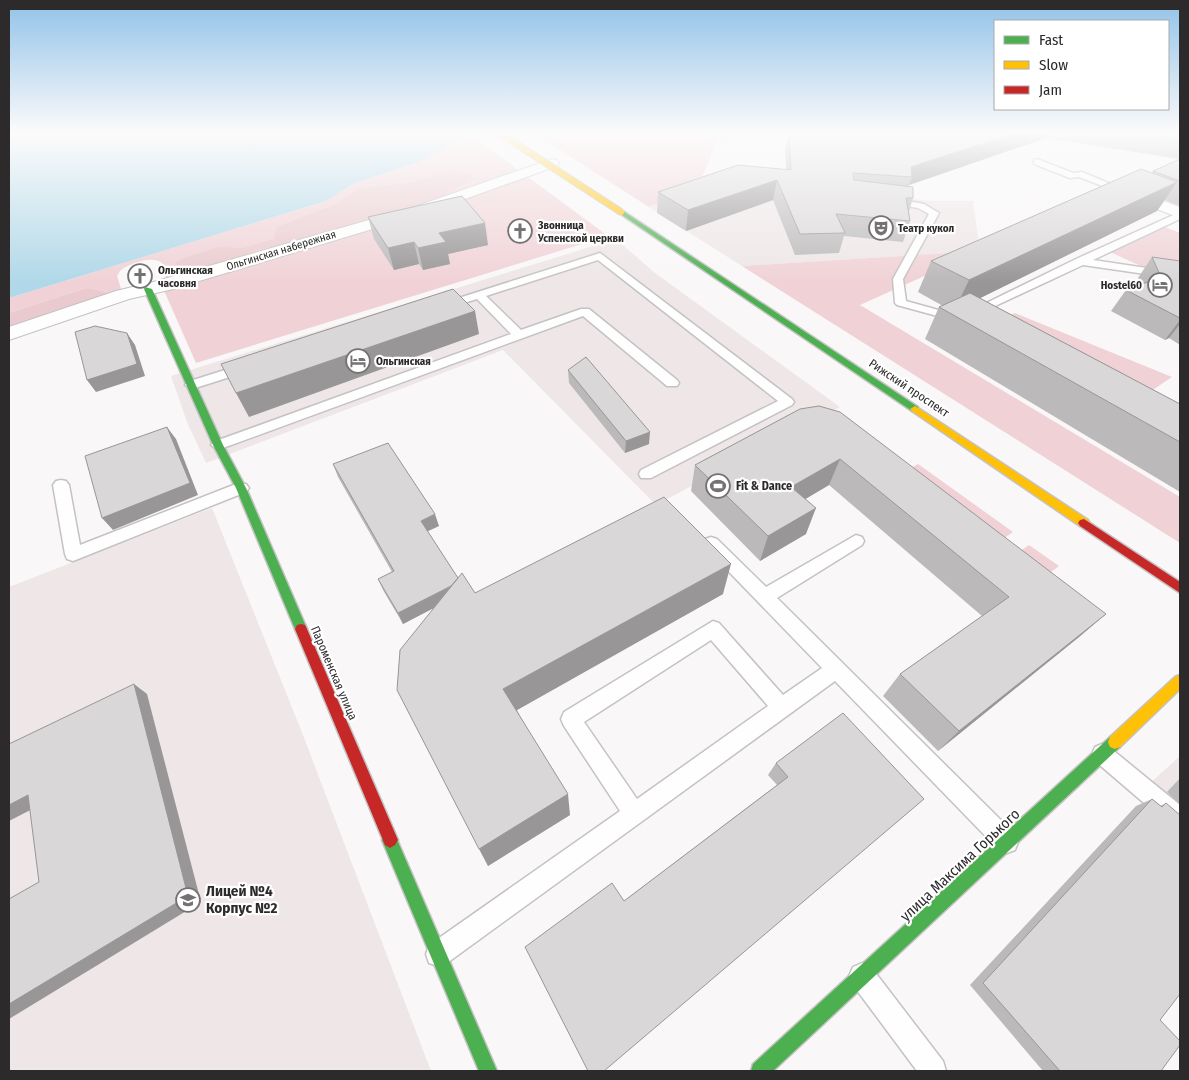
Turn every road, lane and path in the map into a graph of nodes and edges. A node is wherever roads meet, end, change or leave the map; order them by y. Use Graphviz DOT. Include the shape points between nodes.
graph roads {
  1 [pos="496,182"];
  2 [pos="575,182"];
  3 [pos="1101,182"];
  4 [pos="1140,184"];
  5 [pos="1118,189"];
  6 [pos="879,200"];
  7 [pos="1180,214"];
  8 [pos="1080,261"];
  9 [pos="1180,276"];
  10 [pos="148,289"];
  11 [pos="479,296"];
  12 [pos="432,310"];
  13 [pos="961,318"];
  14 [pos="978,328"];
  15 [pos="9,334"];
  16 [pos="519,335"];
  17 [pos="255,365"];
  18 [pos="672,383"];
  19 [pos="192,385"];
  20 [pos="218,445"];
  21 [pos="646,474"];
  22 [pos="61,486"];
  23 [pos="241,488"];
  24 [pos="856,541"];
  25 [pos="711,544"];
  26 [pos="1180,588"];
  27 [pos="764,597"];
  28 [pos="836,669"];
  29 [pos="1180,681"];
  30 [pos="782,708"];
  31 [pos="1102,754"];
  32 [pos="634,813"];
  33 [pos="1180,819"];
  34 [pos="1008,842"];
  35 [pos="438,954"];
  36 [pos="862,976"];
  37 [pos="488,1071"];
  38 [pos="760,1071"];
  39 [pos="933,1071"];
  1 -- 10 [label="street, Ольгинская набережная" via="420,210"];
  2 -- 26 [label="main road, Рижский проспект, bridge" via="830,350"];
  3 -- 5 [label="lane"];
  4 -- 5 [label="lane"];
  5 -- 7 [label="street"];
  6 -- 13 [label="lane" via="906,202 934,213 898,280 901,303"];
  7 -- 8 [label="lane"];
  8 -- 9 [label="lane"];
  8 -- 13 [label="lane"];
  10 -- 15 [label="street, Ольгинская набережная"];
  10 -- 19 [label="main road, Пароменская улица"];
  11 -- 12 [label="lane"];
  11 -- 16 [label="lane"];
  11 -- 21 [label="lane" via="600,256 787,402"];
  13 -- 14 [label="lane"];
  16 -- 18 [label="lane" via="585,311"];
  16 -- 20 [label="lane"];
  17 -- 19 [label="lane"];
  19 -- 20 [label="main road, Пароменская улица"];
  20 -- 23 [label="main road, Пароменская улица"];
  22 -- 23 [label="lane" via="73,554"];
  23 -- 35 [label="main road, Пароменская улица"];
  24 -- 27 [label="lane"];
  25 -- 27 [label="lane"];
  27 -- 28 [label="lane"];
  28 -- 30 [label="lane"];
  28 -- 34 [label="lane"];
  29 -- 31 [label="main road, улица Максима Горького"];
  30 -- 32 [label="lane"];
  30 -- 32 [label="lane" via="713,630 572,719"];
  31 -- 33 [label="lane"];
  31 -- 34 [label="main road, улица Максима Горького"];
  32 -- 35 [label="lane"];
  34 -- 36 [label="main road, улица Максима Горького"];
  35 -- 37 [label="main road, Пароменская улица"];
  36 -- 38 [label="main road, улица Максима Горького"];
  36 -- 39 [label="lane"];
}
